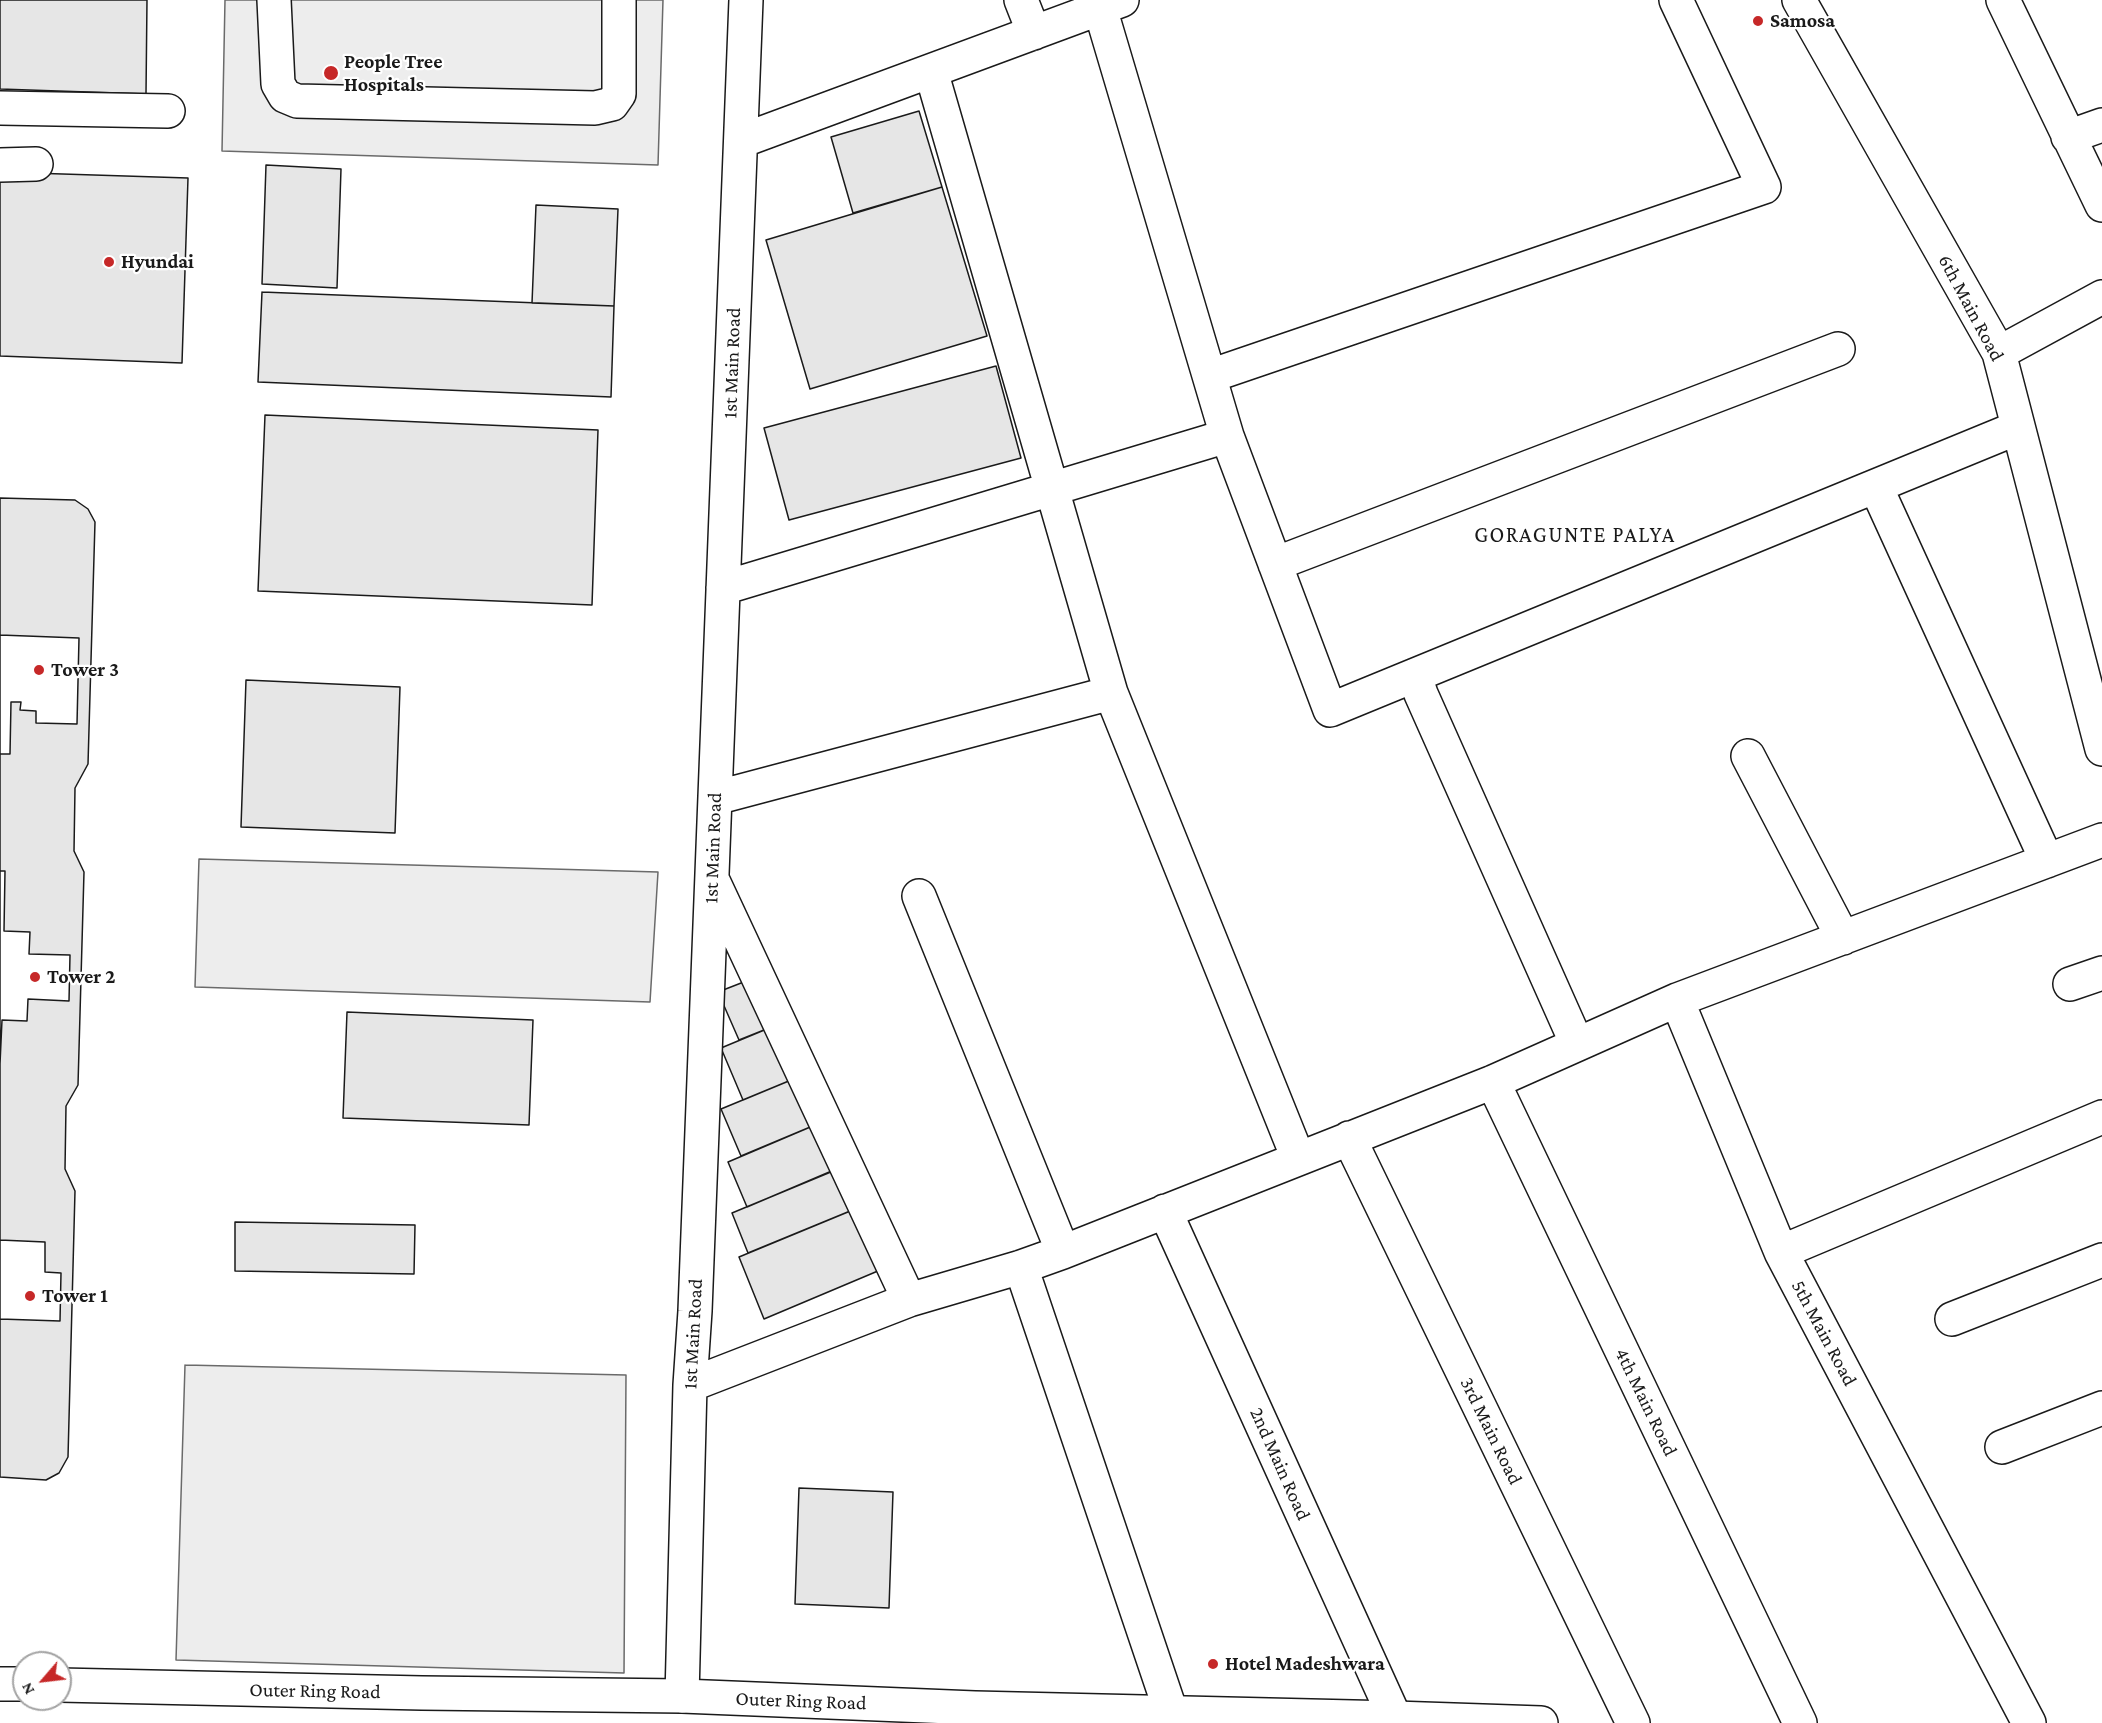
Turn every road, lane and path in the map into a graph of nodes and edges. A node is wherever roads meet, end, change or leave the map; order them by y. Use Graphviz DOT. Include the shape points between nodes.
graph roads {
  1 [pos="274,0"];
  2 [pos="619,0"];
  3 [pos="746,0"];
  4 [pos="1021,0"];
  5 [pos="1676,0"];
  6 [pos="1798,0"];
  7 [pos="2003,0"];
  8 [pos="1111,4"];
  9 [pos="1034,33"];
  10 [pos="931,71"];
  11 [pos="0,108"];
  12 [pos="168,111"];
  13 [pos="2102,125"];
  14 [pos="2068,137"];
  15 [pos="741,141"];
  16 [pos="36,164"];
  17 [pos="0,165"];
  18 [pos="2102,205"];
  19 [pos="2102,297"];
  20 [pos="1838,350"];
  21 [pos="1999,353"];
  22 [pos="1210,376"];
  23 [pos="2017,428"];
  24 [pos="1227,436"];
  25 [pos="1876,487"];
  26 [pos="1052,488"];
  27 [pos="1275,564"];
  28 [pos="723,588"];
  29 [pos="1415,676"];
  30 [pos="1111,693"];
  31 [pos="2102,749"];
  32 [pos="1748,756"];
  33 [pos="715,798"];
  34 [pos="2102,840"];
  35 [pos="2047,861"];
  36 [pos="712,877"];
  37 [pos="919,896"];
  38 [pos="1843,938"];
  39 [pos="2102,974"];
  40 [pos="2070,984"];
  41 [pos="1677,1000"];
  42 [pos="1577,1044"];
  43 [pos="1493,1082"];
  44 [pos="2102,1117"];
  45 [pos="1349,1138"];
  46 [pos="1298,1158"];
  47 [pos="1165,1211"];
  48 [pos="1063,1252"];
  49 [pos="1781,1252"];
  50 [pos="2102,1260"];
  51 [pos="1021,1267"];
  52 [pos="909,1300"];
  53 [pos="1952,1319"];
  54 [pos="690,1385"];
  55 [pos="2102,1408"];
  56 [pos="2002,1447"];
  57 [pos="72,1685"];
  58 [pos="682,1696"];
  59 [pos="1171,1712"];
  60 [pos="1395,1718"];
  61 [pos="1541,1723"];
  62 [pos="1634,1723"];
  63 [pos="1800,1723"];
  64 [pos="2029,1723"];
  1 -- 2 [label="main road" via="278,84 285,96 297,101 596,108 612,104 619,94"];
  3 -- 15 [label="main road, 1st Main Road"];
  4 -- 9 [label="main road"];
  5 -- 22 [label="main road" via="1764,187"];
  6 -- 21 [label="main road, 6th Main Road"];
  7 -- 14 [label="main road"];
  8 -- 9 [label="main road"];
  8 -- 22 [label="main road"];
  9 -- 10 [label="main road"];
  10 -- 15 [label="main road"];
  10 -- 26 [label="main road"];
  11 -- 12 [label="main road"];
  13 -- 14 [label="main road"];
  14 -- 18 [label="main road"];
  15 -- 28 [label="main road, 1st Main Road"];
  16 -- 17 [label="main road"];
  19 -- 21 [label="main road"];
  20 -- 27 [label="main road"];
  21 -- 23 [label="main road, 6th Main Road"];
  22 -- 24 [label="main road"];
  23 -- 25 [label="main road"];
  23 -- 31 [label="main road, 6th Main Road"];
  24 -- 26 [label="main road"];
  24 -- 27 [label="main road"];
  25 -- 29 [label="main road"];
  25 -- 35 [label="main road"];
  26 -- 28 [label="main road"];
  26 -- 30 [label="main road"];
  27 -- 29 [label="main road" via="1330,710"];
  28 -- 33 [label="main road, 1st Main Road"];
  29 -- 42 [label="main road"];
  30 -- 33 [label="main road"];
  30 -- 46 [label="main road"];
  32 -- 38 [label="main road"];
  33 -- 36 [label="main road, 1st Main Road"];
  34 -- 35 [label="main road"];
  35 -- 38 [label="main road"];
  36 -- 52 [label="main road"];
  36 -- 54 [label="main road, 1st Main Road"];
  37 -- 48 [label="main road"];
  38 -- 41 [label="main road"];
  39 -- 40 [label="main road"];
  41 -- 42 [label="main road"];
  41 -- 49 [label="main road, 5th Main Road"];
  42 -- 43 [label="main road"];
  43 -- 45 [label="main road"];
  43 -- 63 [label="main road, 4th Main Road"];
  44 -- 49 [label="main road"];
  45 -- 46 [label="main road"];
  45 -- 62 [label="main road, 3rd Main Road"];
  46 -- 47 [label="main road"];
  47 -- 48 [label="main road"];
  47 -- 60 [label="main road, 2nd Main Road"];
  48 -- 51 [label="main road"];
  49 -- 64 [label="main road, 5th Main Road"];
  50 -- 53 [label="main road"];
  51 -- 52 [label="main road"];
  51 -- 59 [label="main road"];
  52 -- 54 [label="main road"];
  54 -- 58 [label="main road, 1st Main Road"];
  55 -- 56 [label="main road"];
  57 -- 58 [label="main road, Outer Ring Road"];
  58 -- 59 [label="main road, Outer Ring Road"];
  59 -- 60 [label="main road, Outer Ring Road"];
  60 -- 61 [label="main road, Outer Ring Road"];
}
